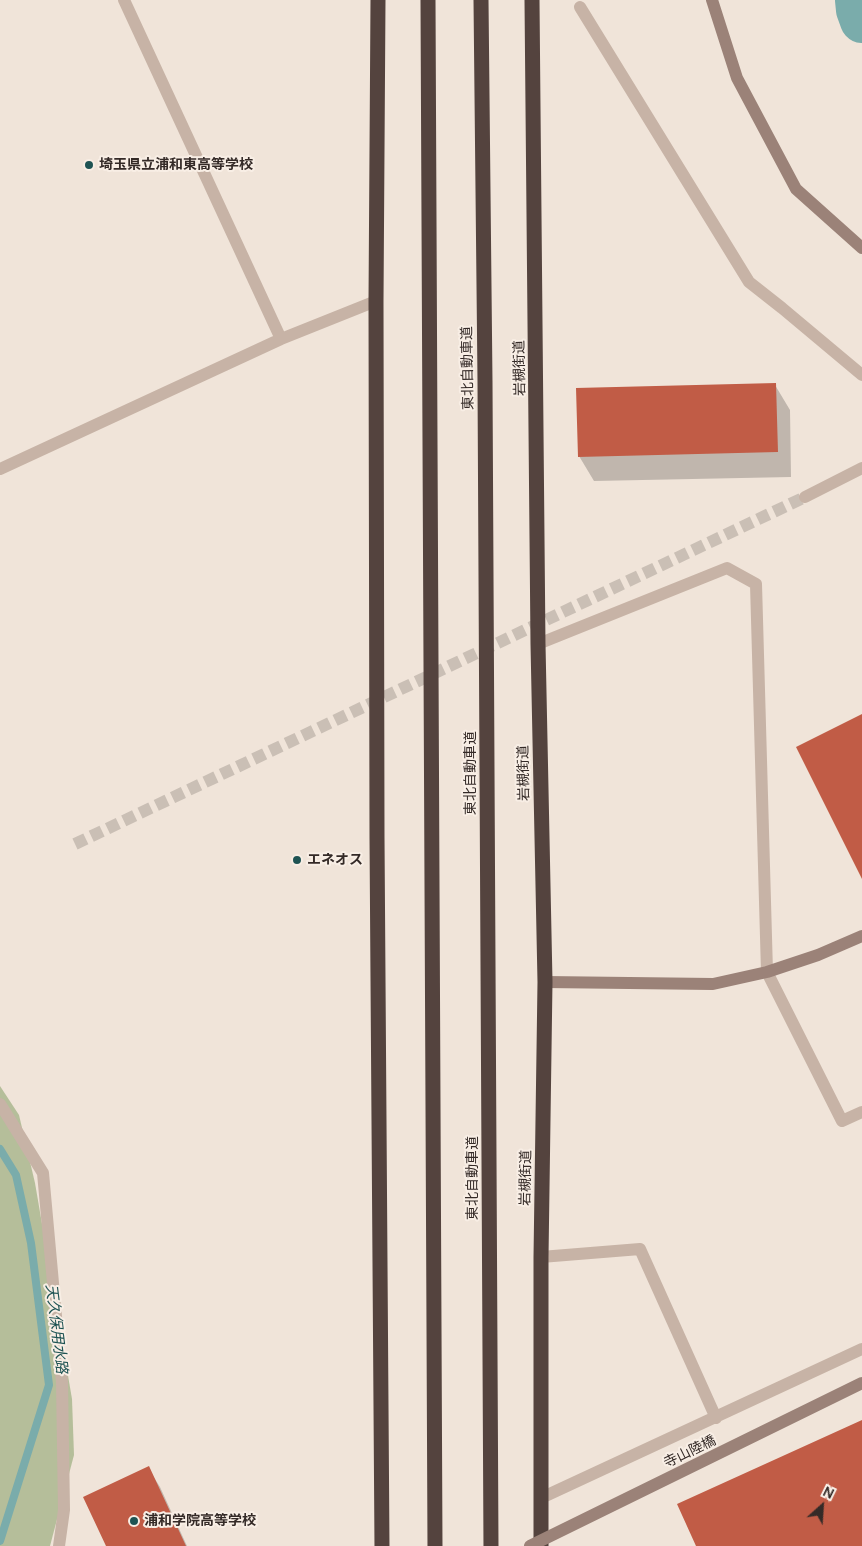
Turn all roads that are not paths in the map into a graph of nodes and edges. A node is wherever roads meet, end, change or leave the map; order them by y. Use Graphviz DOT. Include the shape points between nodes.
graph roads {
  1 [pos="124,0"];
  2 [pos="378,0"];
  3 [pos="428,0"];
  4 [pos="481,0"];
  5 [pos="532,0"];
  6 [pos="712,0"];
  7 [pos="580,7"];
  8 [pos="862,248"];
  9 [pos="376,301"];
  10 [pos="281,339"];
  11 [pos="862,375"];
  12 [pos="862,468"];
  13 [pos="0,469"];
  14 [pos="805,497"];
  15 [pos="538,644"];
  16 [pos="862,936"];
  17 [pos="767,972"];
  18 [pos="545,982"];
  19 [pos="0,1104"];
  20 [pos="862,1112"];
  21 [pos="541,1257"];
  22 [pos="862,1349"];
  23 [pos="862,1383"];
  24 [pos="716,1418"];
  25 [pos="542,1498"];
  26 [pos="59,1546"];
  27 [pos="382,1546"];
  28 [pos="435,1546"];
  29 [pos="491,1546"];
  30 [pos="530,1546"];
  31 [pos="541,1546"];
  1 -- 10 [label="street"];
  2 -- 9 [label="highway"];
  3 -- 28 [label="highway"];
  4 -- 29 [label="highway, 東北自動車道"];
  5 -- 15 [label="highway, 岩槻街道"];
  6 -- 8 [label="street" via="737,78 796,189"];
  7 -- 11 [label="street" via="749,282"];
  9 -- 10 [label="street"];
  9 -- 27 [label="highway"];
  10 -- 13 [label="street"];
  12 -- 14 [label="street"];
  15 -- 17 [label="street" via="727,568 756,584"];
  15 -- 18 [label="highway, 岩槻街道"];
  16 -- 17 [label="street"];
  17 -- 18 [label="street" via="713,984"];
  17 -- 20 [label="street" via="842,1121"];
  18 -- 21 [label="highway, 岩槻街道"];
  19 -- 26 [label="street" via="43,1173 62,1382 64,1510"];
  21 -- 24 [label="street" via="640,1249"];
  21 -- 25 [label="highway, 岩槻街道"];
  22 -- 24 [label="street"];
  23 -- 30 [label="street, 寺山陸橋, bridge"];
  24 -- 25 [label="street"];
  25 -- 31 [label="highway, 岩槻街道"];
}
